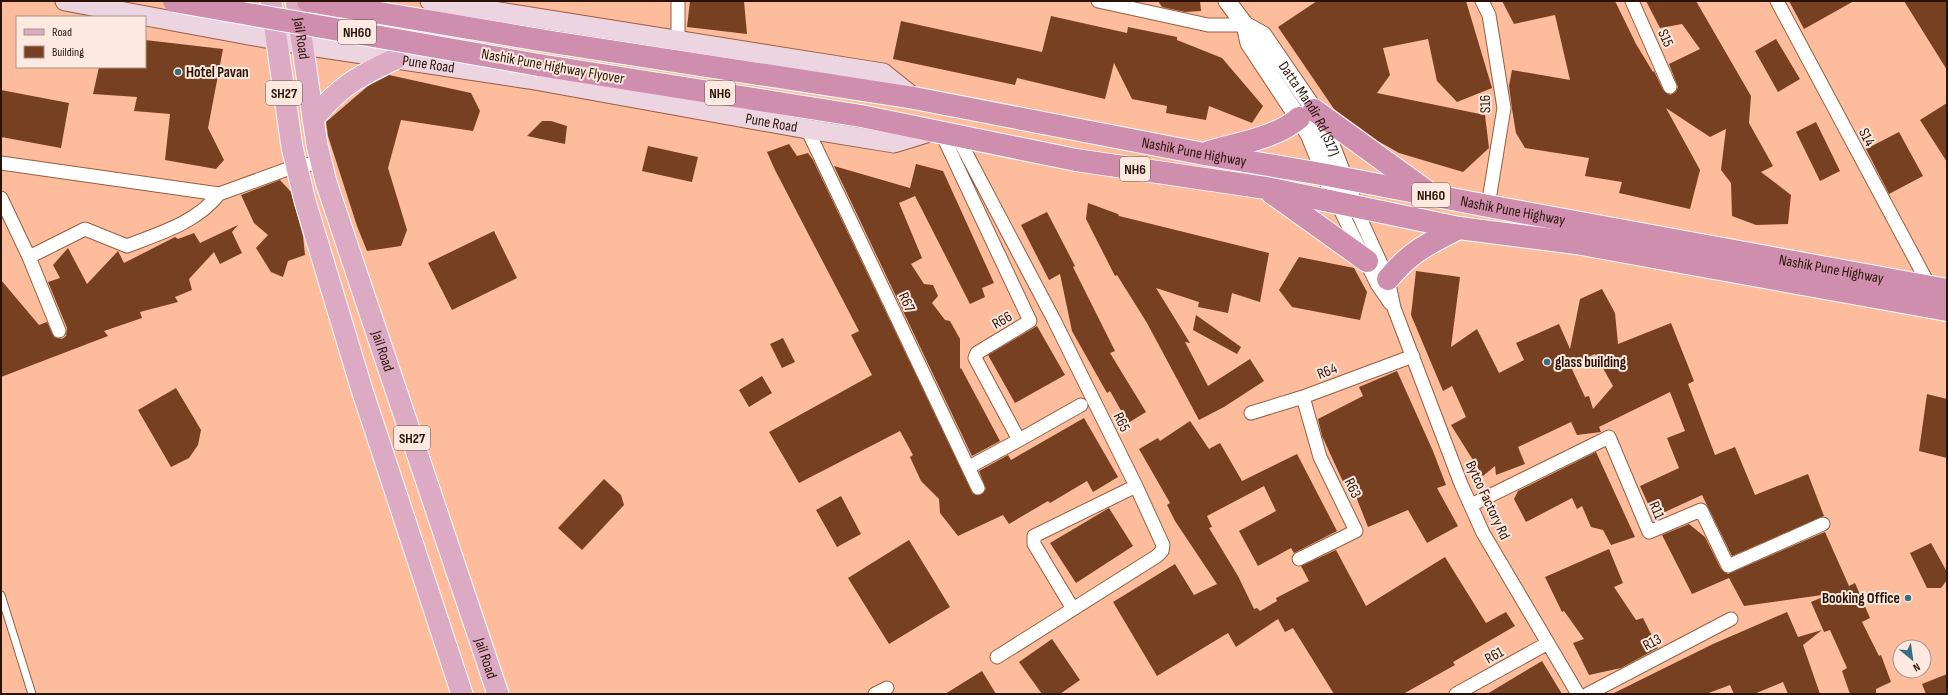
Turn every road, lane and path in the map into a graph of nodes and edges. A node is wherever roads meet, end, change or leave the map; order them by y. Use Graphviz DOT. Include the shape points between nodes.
graph roads {
  1 [pos="65,1"];
  2 [pos="174,1"];
  3 [pos="271,1"];
  4 [pos="296,1"];
  5 [pos="308,1"];
  6 [pos="430,1"];
  7 [pos="678,1"];
  8 [pos="1098,1"];
  9 [pos="1227,1"];
  10 [pos="1482,1"];
  11 [pos="1632,1"];
  12 [pos="1777,1"];
  13 [pos="1245,25"];
  14 [pos="678,39"];
  15 [pos="277,40"];
  16 [pos="552,42"];
  17 [pos="303,45"];
  18 [pos="395,59"];
  19 [pos="539,64"];
  20 [pos="1670,87"];
  21 [pos="914,98"];
  22 [pos="1307,114"];
  23 [pos="313,119"];
  24 [pos="808,129"];
  25 [pos="944,133"];
  26 [pos="1204,154"];
  27 [pos="294,157"];
  28 [pos="1,163"];
  29 [pos="321,163"];
  30 [pos="1336,177"];
  31 [pos="1266,188"];
  32 [pos="219,194"];
  33 [pos="1433,195"];
  34 [pos="1,198"];
  35 [pos="1346,205"];
  36 [pos="1488,206"];
  37 [pos="1459,228"];
  38 [pos="29,257"];
  39 [pos="1367,261"];
  40 [pos="1388,279"];
  41 [pos="1938,289"];
  42 [pos="1394,308"];
  43 [pos="1947,310"];
  44 [pos="1048,311"];
  45 [pos="1030,320"];
  46 [pos="59,331"];
  47 [pos="1413,356"];
  48 [pos="1303,398"];
  49 [pos="1081,405"];
  50 [pos="1251,413"];
  51 [pos="1019,440"];
  52 [pos="968,467"];
  53 [pos="1136,486"];
  54 [pos="978,488"];
  55 [pos="1471,505"];
  56 [pos="1823,524"];
  57 [pos="1299,559"];
  58 [pos="1,595"];
  59 [pos="1073,609"];
  60 [pos="1731,619"];
  61 [pos="1548,643"];
  62 [pos="997,657"];
  63 [pos="888,688"];
  64 [pos="32,694"];
  65 [pos="462,694"];
  66 [pos="498,694"];
  67 [pos="875,694"];
  68 [pos="1456,694"];
  69 [pos="1578,694"];
  70 [pos="1588,694"];
  1 -- 15 [label="main road, Pune Road"];
  2 -- 19 [label="highway, Nashik Pune Highway Flyover / NH60, bridge"];
  3 -- 15 [label="main road, Jail Road / SH27"];
  4 -- 17 [label="main road, Jail Road / SH27"];
  5 -- 16 [label="highway, Nashik Pune Highway Flyover / NH60"];
  6 -- 14 [label="main road"];
  7 -- 14 [label="street"];
  8 -- 13 [label="street" via="1208,25"];
  9 -- 13 [label="street, Datta Mandir Rd (S17)"];
  10 -- 36 [label="street, S16" via="1489,15 1504,108"];
  11 -- 20 [label="street, S15"];
  12 -- 41 [label="street, S14"];
  13 -- 22 [label="street, Datta Mandir Rd (S17)" via="1249,43"];
  14 -- 21 [label="main road" via="883,73"];
  15 -- 17 [label="main road, Pune Road"];
  15 -- 27 [label="main road, Jail Road / SH27"];
  16 -- 21 [label="highway, Nashik Pune Highway Flyover / NH6"];
  17 -- 18 [label="main road, Pune Road"];
  17 -- 23 [label="main road, Jail Road / SH27"];
  18 -- 23 [label="main road" via="346,84"];
  18 -- 24 [label="main road, Pune Road" via="529,79"];
  19 -- 25 [label="highway, Nashik Pune Highway Flyover / NH6" via="861,116"];
  21 -- 26 [label="highway, Nashik Pune Highway / NH60"];
  22 -- 26 [label="highway" via="1273,133"];
  22 -- 30 [label="street, Datta Mandir Rd (S17)" via="1309,134"];
  22 -- 33 [label="highway"];
  23 -- 29 [label="main road, Jail Road / SH27"];
  24 -- 25 [label="main road, Pune Road" via="894,143"];
  24 -- 52 [label="street, R67"];
  25 -- 31 [label="highway, Nashik Pune Highway / NH6" via="1076,160"];
  25 -- 44 [label="street, R65"];
  25 -- 45 [label="street, R66"];
  26 -- 30 [label="highway, Nashik Pune Highway / NH60"];
  27 -- 29 [label="street"];
  27 -- 32 [label="street"];
  27 -- 65 [label="main road, Jail Road" via="362,390"];
  28 -- 32 [label="street"];
  29 -- 66 [label="main road, Jail Road / SH27"];
  30 -- 33 [label="highway, Nashik Pune Highway / NH60"];
  30 -- 35 [label="street, Datta Mandir Rd (S17)"];
  31 -- 35 [label="highway, Nashik Pune Highway / NH6"];
  31 -- 39 [label="highway"];
  32 -- 38 [label="street" via="209,206 180,226 127,246 85,229"];
  33 -- 36 [label="highway, Nashik Pune Highway / NH60"];
  34 -- 38 [label="street"];
  35 -- 37 [label="highway, Nashik Pune Highway / NH60"];
  35 -- 39 [label="street, Bytco Factory Rd"];
  35 -- 40 [label="street, Bytco Factory Rd"];
  36 -- 41 [label="highway, Nashik Pune Highway / NH60"];
  37 -- 40 [label="highway" via="1416,250"];
  37 -- 43 [label="highway, Nashik Pune Highway / NH60" via="1576,243"];
  38 -- 46 [label="street"];
  39 -- 42 [label="street, Bytco Factory Rd" via="1377,284"];
  40 -- 42 [label="street, Bytco Factory Rd"];
  42 -- 47 [label="street, Bytco Factory Rd"];
  44 -- 45 [label="street"];
  44 -- 53 [label="street, R65"];
  45 -- 51 [label="street, R66" via="977,353 975,358"];
  47 -- 48 [label="street, R64"];
  47 -- 55 [label="street, Bytco Factory Rd"];
  48 -- 50 [label="street, R64"];
  48 -- 57 [label="street, R63" via="1320,457 1356,531"];
  49 -- 51 [label="street"];
  51 -- 52 [label="street"];
  52 -- 54 [label="street, R67"];
  53 -- 59 [label="street, R65" via="1162,540 1162,551"];
  53 -- 59 [label="street" via="1034,536 1034,544"];
  55 -- 56 [label="street, R11" via="1609,437 1649,532 1701,510 1728,566"];
  55 -- 61 [label="street, Bytco Factory Rd" via="1483,533"];
  58 -- 64 [label="lane"];
  59 -- 62 [label="street, R65"];
  60 -- 70 [label="street, R13"];
  61 -- 68 [label="street, R61"];
  61 -- 69 [label="street, Bytco Factory Rd"];
  63 -- 67 [label="street"];
}
